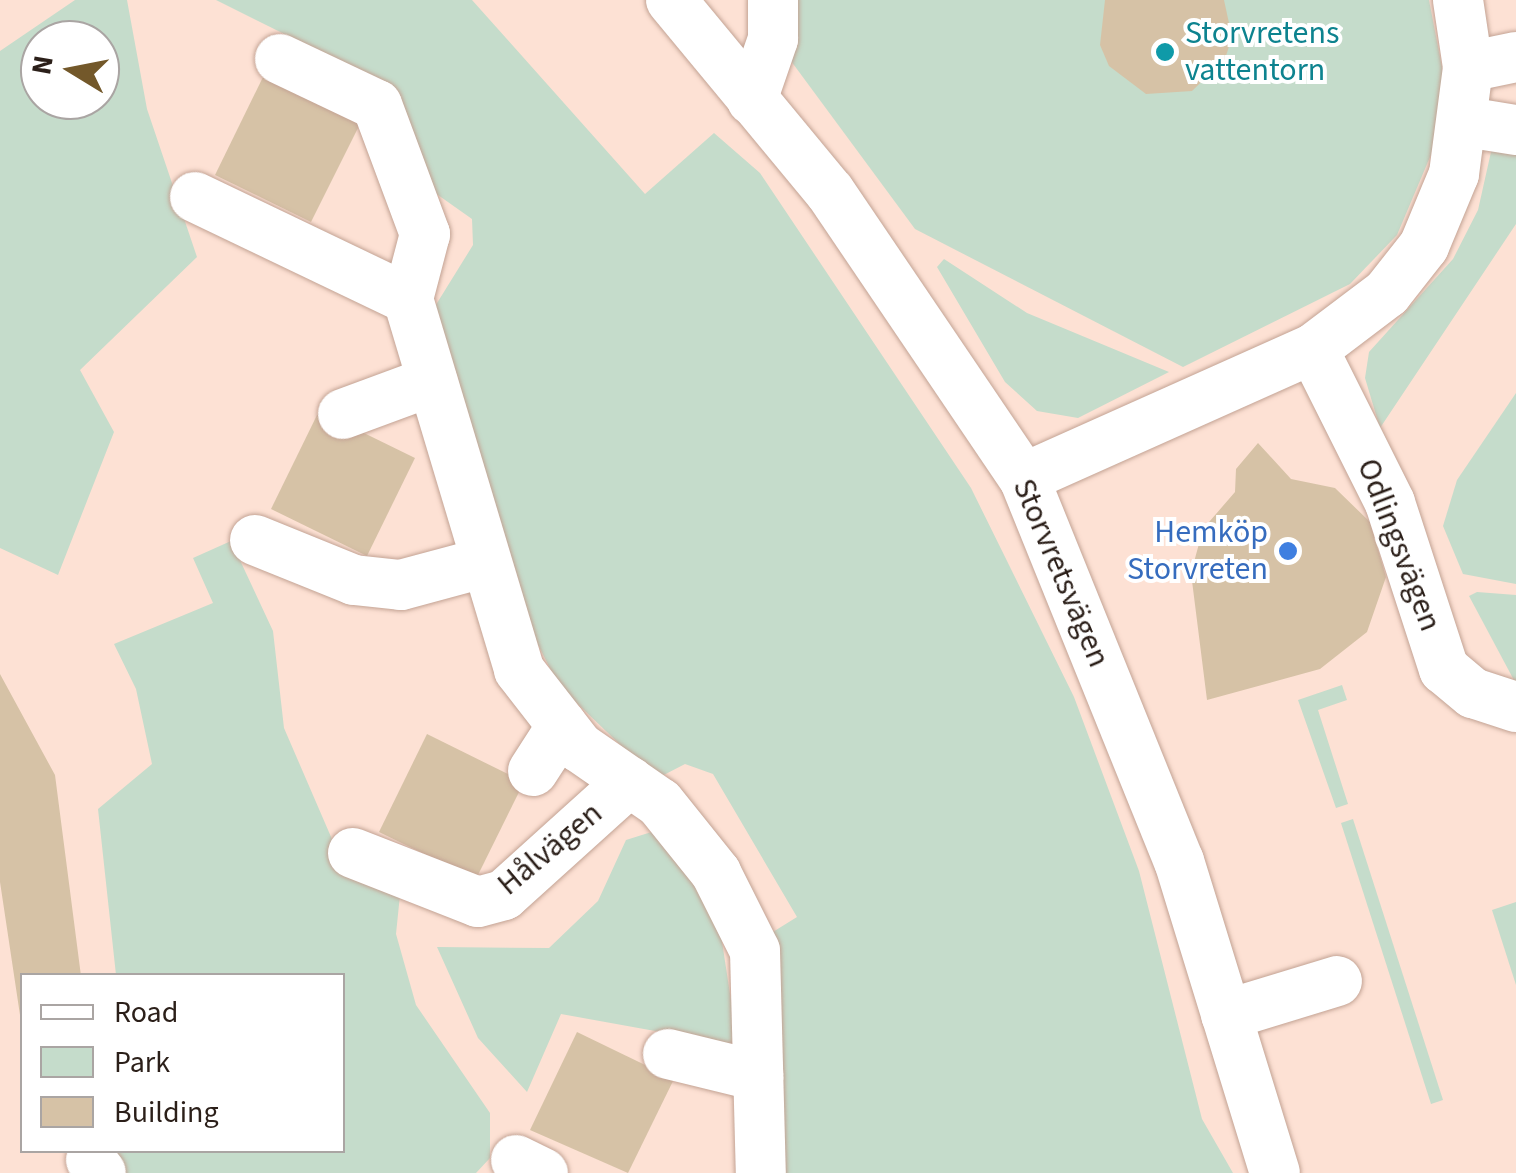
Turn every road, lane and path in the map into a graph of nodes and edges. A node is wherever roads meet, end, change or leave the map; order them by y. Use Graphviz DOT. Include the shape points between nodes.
graph roads {
  1 [pos="671,0"];
  2 [pos="773,0"];
  3 [pos="1458,0"];
  4 [pos="1516,57"];
  5 [pos="280,59"];
  6 [pos="1468,67"];
  7 [pos="752,100"];
  8 [pos="1466,122"];
  9 [pos="1516,130"];
  10 [pos="194,197"];
  11 [pos="408,298"];
  12 [pos="1313,349"];
  13 [pos="432,381"];
  14 [pos="343,414"];
  15 [pos="1024,478"];
  16 [pos="255,540"];
  17 [pos="486,562"];
  18 [pos="1516,707"];
  19 [pos="562,726"];
  20 [pos="532,771"];
  21 [pos="630,782"];
  22 [pos="354,854"];
  23 [pos="1337,981"];
  24 [pos="1226,1015"];
  25 [pos="668,1054"];
  26 [pos="758,1076"];
  27 [pos="761,1173"];
  28 [pos="1275,1173"];
  1 -- 7 [label="street, Storvretsvägen"];
  2 -- 7 [label="street" via="773,39"];
  3 -- 6 [label="street"];
  4 -- 6 [label="street"];
  5 -- 11 [label="street" via="377,105 425,234"];
  6 -- 8 [label="street"];
  7 -- 15 [label="street, Storvretsvägen" via="830,192"];
  8 -- 9 [label="street"];
  8 -- 12 [label="street" via="1424,246 1387,293"];
  10 -- 11 [label="street"];
  11 -- 13 [label="street, Hålvägen"];
  12 -- 15 [label="street"];
  12 -- 18 [label="street, Odlingsvägen" via="1390,503 1444,668 1473,693"];
  13 -- 14 [label="street"];
  13 -- 17 [label="street, Hålvägen"];
  15 -- 24 [label="street, Storvretsvägen" via="1179,861"];
  16 -- 17 [label="street" via="354,580 401,585"];
  17 -- 19 [label="street, Hålvägen" via="519,670"];
  19 -- 20 [label="street"];
  19 -- 21 [label="street, Hålvägen"];
  21 -- 22 [label="street, Hålvägen" via="504,895 478,902"];
  21 -- 26 [label="street, Hålvägen" via="660,802 716,873 755,951"];
  23 -- 24 [label="street"];
  24 -- 28 [label="street, Storvretsvägen"];
  25 -- 26 [label="street"];
  26 -- 27 [label="street, Hålvägen"];
}
